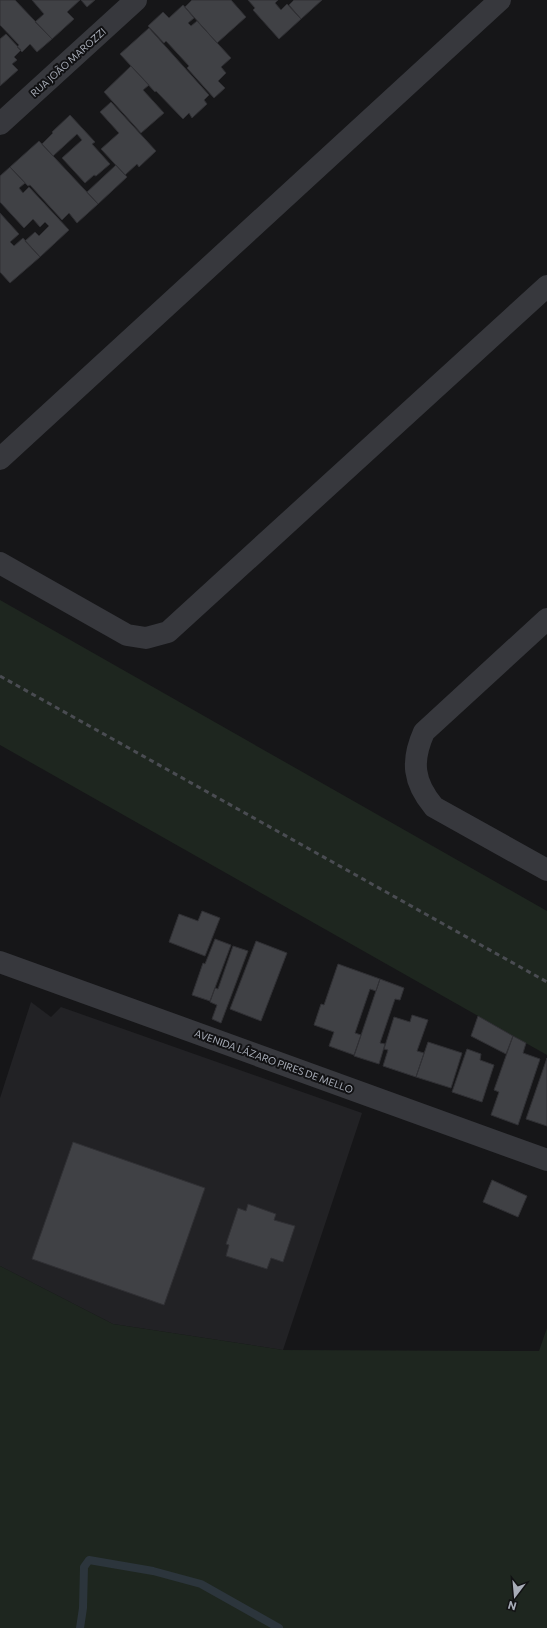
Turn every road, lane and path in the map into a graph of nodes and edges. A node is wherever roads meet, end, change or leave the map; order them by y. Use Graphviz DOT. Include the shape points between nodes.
graph roads {
  1 [pos="136,0"];
  2 [pos="500,0"];
  3 [pos="0,124"];
  4 [pos="547,286"];
  5 [pos="0,459"];
  6 [pos="0,563"];
  7 [pos="547,619"];
  8 [pos="547,870"];
  9 [pos="0,962"];
  10 [pos="547,1160"];
  1 -- 3 [label="street, RUA JOÃO MAROZZI"];
  2 -- 5 [label="street"];
  4 -- 6 [label="street" via="168,632 146,638 127,635"];
  7 -- 8 [label="street" via="424,732 415,757 419,784 434,807"];
  9 -- 10 [label="street, AVENIDA LÁZARO PIRES DE MELLO"];
}
